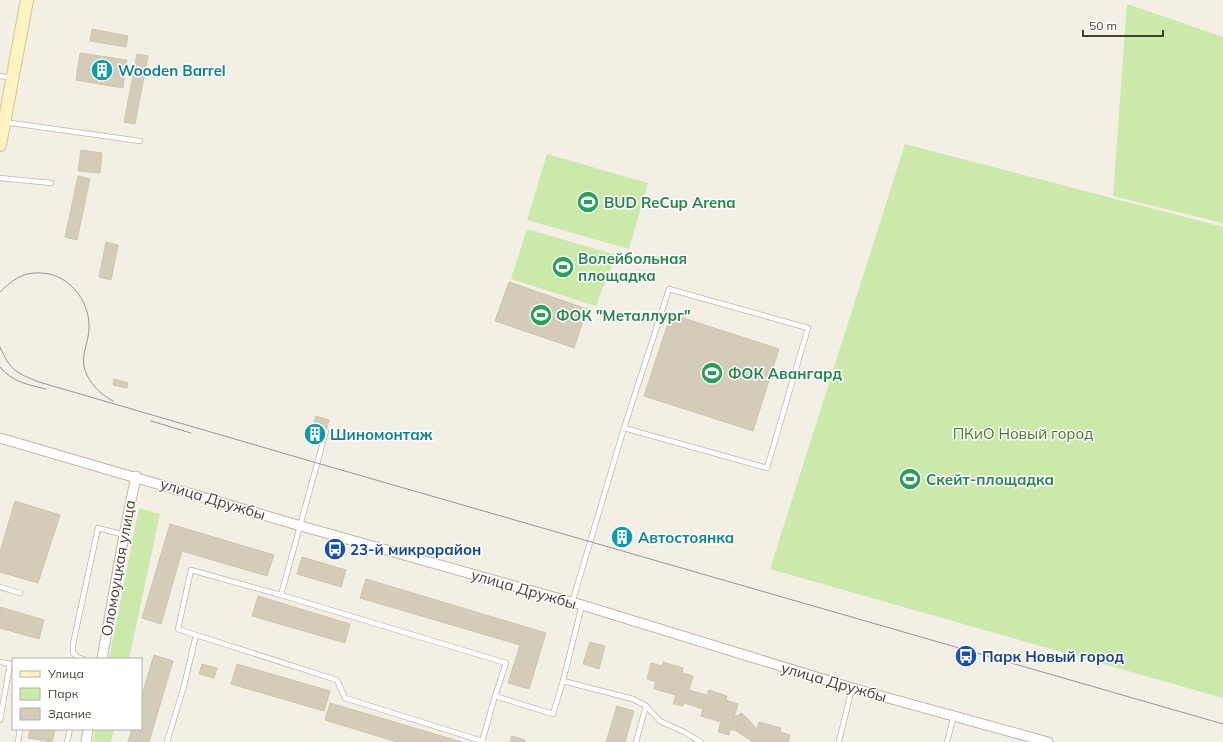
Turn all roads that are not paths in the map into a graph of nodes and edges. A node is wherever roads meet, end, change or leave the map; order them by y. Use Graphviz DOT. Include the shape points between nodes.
graph roads {
  1 [pos="27,0"];
  2 [pos="0,76"];
  3 [pos="13,78"];
  4 [pos="4,122"];
  5 [pos="140,142"];
  6 [pos="0,146"];
  7 [pos="0,178"];
  8 [pos="52,183"];
  9 [pos="624,428"];
  10 [pos="326,431"];
  11 [pos="0,438"];
  12 [pos="136,476"];
  13 [pos="300,526"];
  14 [pos="124,535"];
  15 [pos="0,587"];
  16 [pos="20,593"];
  17 [pos="281,595"];
  18 [pos="572,603"];
  19 [pos="582,606"];
  20 [pos="196,635"];
  21 [pos="79,658"];
  22 [pos="102,658"];
  23 [pos="0,662"];
  24 [pos="563,681"];
  25 [pos="852,688"];
  26 [pos="495,696"];
  27 [pos="646,706"];
  28 [pos="954,715"];
  29 [pos="0,720"];
  30 [pos="20,730"];
  31 [pos="70,730"];
  32 [pos="88,730"];
  33 [pos="839,741"];
  34 [pos="18,742"];
  35 [pos="67,742"];
  36 [pos="86,742"];
  37 [pos="167,742"];
  38 [pos="482,742"];
  39 [pos="636,742"];
  40 [pos="701,742"];
  41 [pos="947,742"];
  42 [pos="1048,742"];
  1 -- 3 [label="street"];
  2 -- 3 [label="lane"];
  3 -- 4 [label="street"];
  4 -- 5 [label="lane"];
  4 -- 6 [label="street"];
  7 -- 8 [label="lane"];
  9 -- 9 [label="lane" via="669,289 808,328 767,468"];
  9 -- 18 [label="lane"];
  10 -- 13 [label="lane"];
  11 -- 12 [label="street, улица Дружбы"];
  12 -- 13 [label="street, улица Дружбы"];
  12 -- 14 [label="street, Оломоуцкая улица"];
  13 -- 17 [label="lane"];
  13 -- 18 [label="street, улица Дружбы"];
  14 -- 21 [label="lane" via="98,528 72,644 73,653"];
  14 -- 22 [label="street, Оломоуцкая улица"];
  15 -- 16 [label="lane"];
  17 -- 20 [label="lane" via="191,570 178,629"];
  17 -- 26 [label="lane" via="506,663"];
  18 -- 19 [label="street, улица Дружбы"];
  19 -- 24 [label="lane"];
  19 -- 25 [label="street, улица Дружбы"];
  20 -- 37 [label="lane"];
  20 -- 38 [label="lane" via="336,680 345,698"];
  23 -- 29 [label="lane" via="10,664"];
  24 -- 26 [label="lane" via="553,714"];
  24 -- 27 [label="lane" via="633,699"];
  25 -- 28 [label="street, улица Дружбы"];
  25 -- 33 [label="lane"];
  26 -- 38 [label="lane"];
  27 -- 39 [label="lane"];
  27 -- 40 [label="lane" via="660,720"];
  28 -- 41 [label="lane"];
  28 -- 42 [label="street, улица Дружбы"];
  30 -- 34 [label="lane"];
  31 -- 35 [label="lane"];
  32 -- 36 [label="street"];
}
